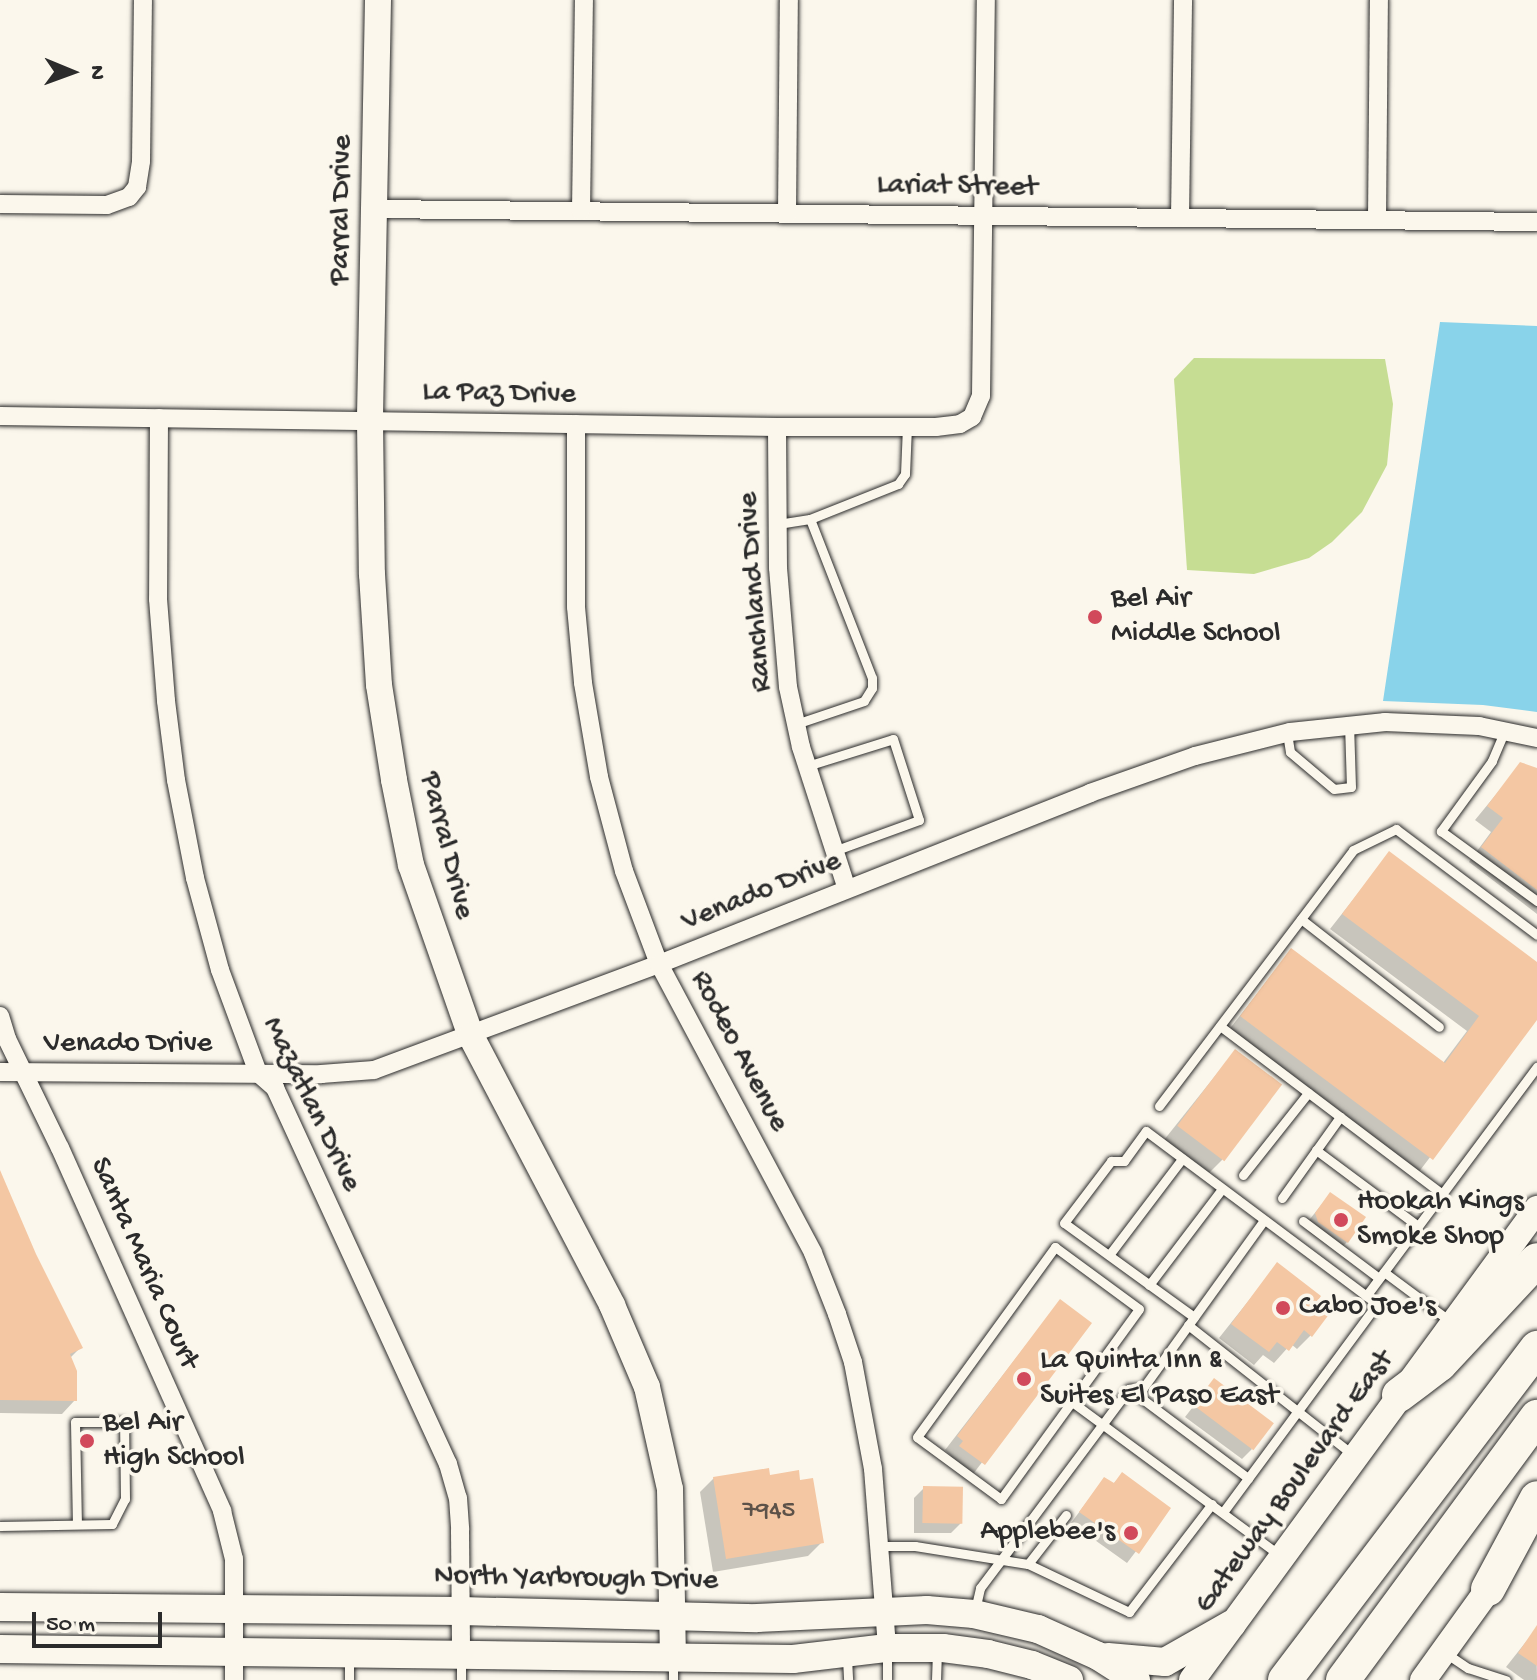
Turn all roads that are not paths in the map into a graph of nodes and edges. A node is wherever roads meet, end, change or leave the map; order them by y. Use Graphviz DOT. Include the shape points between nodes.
graph roads {
  1 [pos="143,0"];
  2 [pos="378,0"];
  3 [pos="584,0"];
  4 [pos="789,0"];
  5 [pos="986,0"];
  6 [pos="1183,0"];
  7 [pos="1379,0"];
  8 [pos="0,204"];
  9 [pos="375,209"];
  10 [pos="581,211"];
  11 [pos="787,214"];
  12 [pos="984,217"];
  13 [pos="1180,218"];
  14 [pos="1377,220"];
  15 [pos="1537,222"];
  16 [pos="0,416"];
  17 [pos="159,418"];
  18 [pos="370,421"];
  19 [pos="576,424"];
  20 [pos="777,427"];
  21 [pos="907,427"];
  22 [pos="810,519"];
  23 [pos="778,524"];
  24 [pos="796,724"];
  25 [pos="1349,725"];
  26 [pos="1505,730"];
  27 [pos="1287,733"];
  28 [pos="1537,738"];
  29 [pos="807,766"];
  30 [pos="834,851"];
  31 [pos="847,889"];
  32 [pos="1537,901"];
  33 [pos="1301,919"];
  34 [pos="1537,935"];
  35 [pos="659,964"];
  36 [pos="0,1016"];
  37 [pos="1220,1026"];
  38 [pos="1439,1027"];
  39 [pos="471,1036"];
  40 [pos="1537,1067"];
  41 [pos="0,1072"];
  42 [pos="24,1072"];
  43 [pos="258,1073"];
  44 [pos="1308,1093"];
  45 [pos="1159,1106"];
  46 [pos="1340,1117"];
  47 [pos="1316,1150"];
  48 [pos="1182,1159"];
  49 [pos="1243,1175"];
  50 [pos="1222,1189"];
  51 [pos="1442,1194"];
  52 [pos="1282,1198"];
  53 [pos="1537,1209"];
  54 [pos="1264,1220"];
  55 [pos="1303,1221"];
  56 [pos="1418,1226"];
  57 [pos="1109,1255"];
  58 [pos="1537,1260"];
  59 [pos="1381,1275"];
  60 [pos="1149,1285"];
  61 [pos="1366,1296"];
  62 [pos="1191,1321"];
  63 [pos="1453,1323"];
  64 [pos="1537,1348"];
  65 [pos="1129,1389"];
  66 [pos="1399,1395"];
  67 [pos="1072,1402"];
  68 [pos="1299,1409"];
  69 [pos="1537,1417"];
  70 [pos="1102,1424"];
  71 [pos="1355,1455"];
  72 [pos="1248,1478"];
  73 [pos="1537,1498"];
  74 [pos="1212,1504"];
  75 [pos="1223,1512"];
  76 [pos="1066,1515"];
  77 [pos="77,1524"];
  78 [pos="1537,1525"];
  79 [pos="0,1526"];
  80 [pos="879,1546"];
  81 [pos="1281,1556"];
  82 [pos="1001,1560"];
  83 [pos="1028,1564"];
  84 [pos="1488,1589"];
  85 [pos="0,1607"];
  86 [pos="235,1608"];
  87 [pos="461,1611"];
  88 [pos="884,1611"];
  89 [pos="974,1614"];
  90 [pos="673,1616"];
  91 [pos="1224,1635"];
  92 [pos="887,1648"];
  93 [pos="938,1648"];
  94 [pos="0,1649"];
  95 [pos="234,1651"];
  96 [pos="1443,1652"];
  97 [pos="1098,1656"];
  98 [pos="349,1666"];
  99 [pos="461,1667"];
  100 [pos="848,1667"];
  101 [pos="1294,1669"];
  102 [pos="673,1670"];
  103 [pos="1477,1670"];
  104 [pos="1053,1677"];
  105 [pos="234,1680"];
  106 [pos="887,1680"];
  107 [pos="936,1680"];
  108 [pos="1136,1680"];
  109 [pos="1192,1680"];
  110 [pos="1217,1680"];
  111 [pos="1343,1680"];
  112 [pos="1423,1680"];
  113 [pos="1470,1680"];
  114 [pos="1506,1680"];
  1 -- 8 [label="street" via="137,187 129,197 107,205"];
  2 -- 9 [label="street, Parral Drive"];
  3 -- 10 [label="street"];
  4 -- 11 [label="street"];
  5 -- 12 [label="street"];
  6 -- 13 [label="street"];
  7 -- 14 [label="street"];
  9 -- 10 [label="street, Lariat Street"];
  9 -- 18 [label="street, Parral Drive"];
  10 -- 11 [label="street, Lariat Street"];
  11 -- 12 [label="street, Lariat Street"];
  12 -- 13 [label="street, Lariat Street"];
  12 -- 21 [label="street, La Paz Drive" via="981,396 972,417 960,424"];
  13 -- 14 [label="street, Lariat Street"];
  14 -- 15 [label="street, Lariat Street"];
  16 -- 17 [label="street, La Paz Drive"];
  17 -- 18 [label="street, La Paz Drive"];
  17 -- 43 [label="street, Mazatlan Drive" via="158,599 176,780 220,970"];
  18 -- 19 [label="street, La Paz Drive"];
  18 -- 39 [label="street, Parral Drive" via="379,685 394,780 411,865"];
  19 -- 20 [label="street, La Paz Drive"];
  19 -- 35 [label="street, Rodeo Avenue" via="576,607 583,683 599,777 624,871"];
  20 -- 21 [label="street, La Paz Drive"];
  20 -- 23 [label="street, Ranchland Drive"];
  21 -- 22 [label="lane" via="905,474 898,484"];
  22 -- 23 [label="lane"];
  22 -- 24 [label="lane" via="872,688 864,701"];
  23 -- 24 [label="street, Ranchland Drive" via="781,628"];
  24 -- 29 [label="street, Ranchland Drive"];
  25 -- 26 [label="street, Venado Drive" via="1431,722"];
  25 -- 27 [label="street, Venado Drive"];
  25 -- 27 [label="lane" via="1351,787 1334,789 1290,752"];
  26 -- 28 [label="street, Venado Drive"];
  26 -- 32 [label="lane" via="1492,761 1441,831"];
  27 -- 31 [label="street, Venado Drive" via="1195,756 1090,793"];
  29 -- 30 [label="street, Ranchland Drive"];
  29 -- 30 [label="lane" via="893,739 919,820"];
  30 -- 31 [label="street, Ranchland Drive"];
  31 -- 35 [label="street, Venado Drive"];
  33 -- 34 [label="lane" via="1353,850 1396,829"];
  33 -- 37 [label="lane"];
  33 -- 38 [label="lane"];
  35 -- 39 [label="street, Venado Drive"];
  35 -- 80 [label="street, Rodeo Avenue" via="813,1253 837,1314 865,1421"];
  36 -- 42 [label="street, Santa Maria Court"];
  37 -- 44 [label="lane"];
  37 -- 45 [label="lane"];
  39 -- 43 [label="street, Venado Drive" via="374,1070"];
  39 -- 90 [label="street, Parral Drive" via="612,1305 647,1387 670,1489"];
  40 -- 51 [label="lane"];
  41 -- 42 [label="street, Venado Drive"];
  42 -- 43 [label="street, Venado Drive"];
  42 -- 86 [label="street, Santa Maria Court" via="222,1511 234,1559"];
  43 -- 87 [label="street, Mazatlan Drive" via="275,1088 448,1464 458,1498"];
  44 -- 46 [label="lane"];
  44 -- 49 [label="lane"];
  46 -- 47 [label="lane"];
  46 -- 51 [label="lane"];
  47 -- 52 [label="lane"];
  47 -- 56 [label="lane"];
  48 -- 50 [label="lane"];
  48 -- 57 [label="lane"];
  48 -- 57 [label="lane" via="1146,1131 1124,1161 1111,1161 1064,1223"];
  50 -- 54 [label="lane"];
  50 -- 60 [label="lane"];
  51 -- 56 [label="lane"];
  53 -- 63 [label="street, Gateway Boulevard East"];
  54 -- 61 [label="lane"];
  54 -- 62 [label="lane"];
  55 -- 59 [label="lane"];
  56 -- 59 [label="lane"];
  57 -- 60 [label="lane"];
  58 -- 66 [label="highway" via="1440,1364"];
  59 -- 61 [label="lane"];
  59 -- 63 [label="lane"];
  60 -- 62 [label="lane"];
  61 -- 68 [label="lane" via="1377,1304"];
  62 -- 65 [label="lane" via="1143,1388"];
  62 -- 68 [label="lane"];
  63 -- 66 [label="street, Gateway Boulevard East"];
  64 -- 101 [label="highway"];
  65 -- 70 [label="lane"];
  65 -- 72 [label="lane"];
  66 -- 71 [label="street, Gateway Boulevard East"];
  67 -- 67 [label="lane" via="1139,1309 1055,1247 917,1437 1001,1499"];
  67 -- 70 [label="lane"];
  68 -- 71 [label="lane"];
  68 -- 72 [label="lane"];
  69 -- 111 [label="highway"];
  70 -- 74 [label="lane"];
  70 -- 82 [label="lane"];
  71 -- 81 [label="street, Gateway Boulevard East"];
  72 -- 75 [label="lane"];
  73 -- 84 [label="highway"];
  74 -- 75 [label="lane"];
  74 -- 83 [label="lane" via="1129,1612"];
  75 -- 81 [label="lane"];
  76 -- 83 [label="lane"];
  77 -- 77 [label="lane" via="112,1524 119,1514 125,1499 124,1422 75,1422"];
  77 -- 79 [label="lane"];
  78 -- 84 [label="street"];
  80 -- 82 [label="lane" via="915,1546"];
  80 -- 88 [label="street, Rodeo Avenue"];
  81 -- 91 [label="street, Gateway Boulevard East"];
  82 -- 83 [label="lane"];
  82 -- 89 [label="lane" via="980,1588"];
  84 -- 96 [label="street"];
  85 -- 86 [label="main road, North Yarbrough Drive"];
  86 -- 87 [label="main road, North Yarbrough Drive"];
  86 -- 95 [label="street, Santa Maria Court"];
  87 -- 90 [label="main road, North Yarbrough Drive"];
  87 -- 99 [label="street, Mazatlan Drive"];
  88 -- 89 [label="main road, North Yarbrough Drive"];
  88 -- 90 [label="main road, North Yarbrough Drive"];
  88 -- 92 [label="street, Rodeo Avenue"];
  89 -- 97 [label="main road, North Yarbrough Drive" via="1038,1629"];
  90 -- 102 [label="street, Parral Drive"];
  91 -- 97 [label="main road" via="1165,1662"];
  91 -- 109 [label="street, Gateway Boulevard East"];
  91 -- 110 [label="street"];
  92 -- 93 [label="main road"];
  92 -- 100 [label="main road"];
  92 -- 106 [label="lane"];
  93 -- 104 [label="main road" via="988,1654"];
  93 -- 107 [label="lane"];
  94 -- 95 [label="main road"];
  95 -- 98 [label="main road"];
  95 -- 105 [label="street, Santa Maria Court"];
  96 -- 103 [label="lane"];
  96 -- 112 [label="street"];
  97 -- 108 [label="main road, North Yarbrough Drive"];
  98 -- 99 [label="main road"];
  99 -- 102 [label="main road"];
  100 -- 102 [label="main road" via="793,1659"];
  103 -- 113 [label="lane"];
  103 -- 114 [label="lane"];
}
